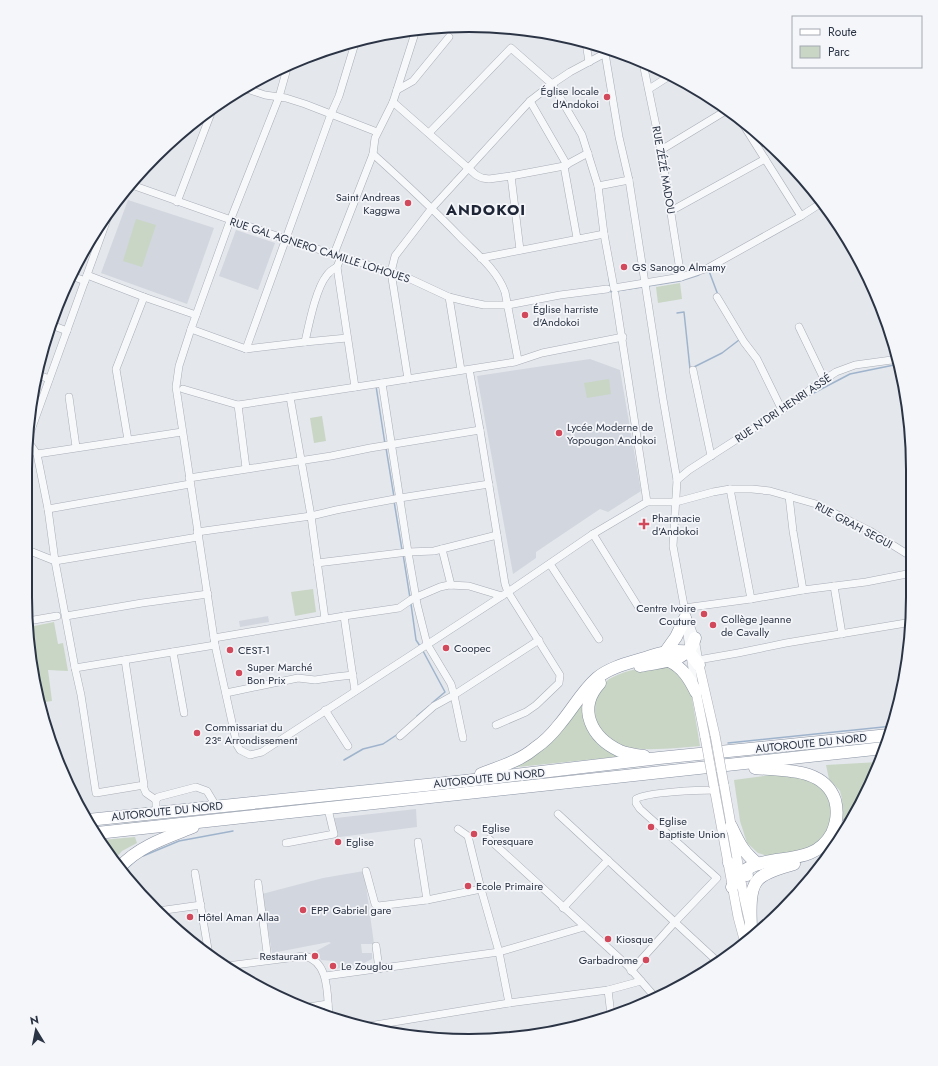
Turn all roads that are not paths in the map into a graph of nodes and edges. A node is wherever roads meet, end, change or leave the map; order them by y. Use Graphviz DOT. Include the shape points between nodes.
graph roads {
  1 [pos="414,36"];
  2 [pos="449,37"];
  3 [pos="354,48"];
  4 [pos="587,48"];
  5 [pos="601,53"];
  6 [pos="606,54"];
  7 [pos="589,62"];
  8 [pos="644,69"];
  9 [pos="286,72"];
  10 [pos="665,79"];
  11 [pos="552,84"];
  12 [pos="648,89"];
  13 [pos="397,90"];
  14 [pos="252,91"];
  15 [pos="279,97"];
  16 [pos="530,101"];
  17 [pos="394,102"];
  18 [pos="722,113"];
  19 [pos="331,114"];
  20 [pos="209,118"];
  21 [pos="377,132"];
  22 [pos="429,133"];
  23 [pos="750,134"];
  24 [pos="661,150"];
  25 [pos="588,153"];
  26 [pos="373,154"];
  27 [pos="765,159"];
  28 [pos="565,166"];
  29 [pos="468,168"];
  30 [pos="511,176"];
  31 [pos="629,180"];
  32 [pos="136,186"];
  33 [pos="598,186"];
  34 [pos="177,202"];
  35 [pos="818,205"];
  36 [pos="432,208"];
  37 [pos="671,211"];
  38 [pos="801,216"];
  39 [pos="230,221"];
  40 [pos="103,231"];
  41 [pos="604,234"];
  42 [pos="577,238"];
  43 [pos="285,240"];
  44 [pos="520,250"];
  45 [pos="338,256"];
  46 [pos="481,258"];
  47 [pos="337,267"];
  48 [pos="392,272"];
  49 [pos="77,277"];
  50 [pos="681,277"];
  51 [pos="86,278"];
  52 [pos="646,286"];
  53 [pos="612,291"];
  54 [pos="144,297"];
  55 [pos="448,297"];
  56 [pos="716,297"];
  57 [pos="508,305"];
  58 [pos="196,315"];
  59 [pos="798,326"];
  60 [pos="56,327"];
  61 [pos="191,329"];
  62 [pos="66,331"];
  63 [pos="623,337"];
  64 [pos="347,338"];
  65 [pos="305,342"];
  66 [pos="246,349"];
  67 [pos="518,360"];
  68 [pos="892,360"];
  69 [pos="461,370"];
  70 [pos="694,370"];
  71 [pos="470,374"];
  72 [pos="42,376"];
  73 [pos="49,379"];
  74 [pos="408,379"];
  75 [pos="824,379"];
  76 [pos="382,384"];
  77 [pos="355,387"];
  78 [pos="183,389"];
  79 [pos="69,397"];
  80 [pos="290,397"];
  81 [pos="238,405"];
  82 [pos="782,410"];
  83 [pos="36,412"];
  84 [pos="480,430"];
  85 [pos="182,432"];
  86 [pos="128,440"];
  87 [pos="391,445"];
  88 [pos="76,447"];
  89 [pos="33,448"];
  90 [pos="38,454"];
  91 [pos="710,456"];
  92 [pos="300,460"];
  93 [pos="246,468"];
  94 [pos="678,480"];
  95 [pos="190,481"];
  96 [pos="489,484"];
  97 [pos="730,489"];
  98 [pos="790,496"];
  99 [pos="400,498"];
  100 [pos="647,502"];
  101 [pos="676,502"];
  102 [pos="48,509"];
  103 [pos="311,516"];
  104 [pos="593,534"];
  105 [pos="198,535"];
  106 [pos="497,535"];
  107 [pos="442,549"];
  108 [pos="32,552"];
  109 [pos="408,552"];
  110 [pos="906,553"];
  111 [pos="55,561"];
  112 [pos="317,563"];
  113 [pos="550,564"];
  114 [pos="906,574"];
  115 [pos="451,584"];
  116 [pos="834,586"];
  117 [pos="803,590"];
  118 [pos="208,594"];
  119 [pos="505,594"];
  120 [pos="416,597"];
  121 [pos="752,599"];
  122 [pos="639,608"];
  123 [pos="685,612"];
  124 [pos="57,616"];
  125 [pos="66,616"];
  126 [pos="344,616"];
  127 [pos="325,619"];
  128 [pos="33,620"];
  129 [pos="905,623"];
  130 [pos="842,634"];
  131 [pos="695,638"];
  132 [pos="599,639"];
  133 [pos="539,640"];
  134 [pos="214,642"];
  135 [pos="427,644"];
  136 [pos="173,652"];
  137 [pos="668,656"];
  138 [pos="695,659"];
  139 [pos="125,660"];
  140 [pos="75,668"];
  141 [pos="353,675"];
  142 [pos="355,691"];
  143 [pos="696,692"];
  144 [pos="226,693"];
  145 [pos="454,695"];
  146 [pos="325,710"];
  147 [pos="184,713"];
  148 [pos="496,725"];
  149 [pos="400,736"];
  150 [pos="883,736"];
  151 [pos="463,738"];
  152 [pos="348,746"];
  153 [pos="879,749"];
  154 [pos="659,758"];
  155 [pos="734,765"];
  156 [pos="465,781"];
  157 [pos="143,786"];
  158 [pos="714,788"];
  159 [pos="156,806"];
  160 [pos="216,806"];
  161 [pos="328,809"];
  162 [pos="558,814"];
  163 [pos="93,819"];
  164 [pos="209,821"];
  165 [pos="731,826"];
  166 [pos="458,829"];
  167 [pos="101,833"];
  168 [pos="489,839"];
  169 [pos="418,842"];
  170 [pos="286,843"];
  171 [pos="827,847"];
  172 [pos="608,860"];
  173 [pos="728,863"];
  174 [pos="123,864"];
  175 [pos="758,864"];
  176 [pos="780,868"];
  177 [pos="366,871"];
  178 [pos="195,873"];
  179 [pos="739,874"];
  180 [pos="258,883"];
  181 [pos="732,887"];
  182 [pos="481,889"];
  183 [pos="427,900"];
  184 [pos="200,905"];
  185 [pos="563,908"];
  186 [pos="164,910"];
  187 [pos="674,923"];
  188 [pos="584,927"];
  189 [pos="752,930"];
  190 [pos="751,931"];
  191 [pos="743,937"];
  192 [pos="376,946"];
  193 [pos="208,947"];
  194 [pos="499,952"];
  195 [pos="714,959"];
  196 [pos="268,960"];
  197 [pos="234,965"];
  198 [pos="379,969"];
  199 [pos="631,971"];
  200 [pos="325,976"];
  201 [pos="641,981"];
  202 [pos="608,990"];
  203 [pos="651,994"];
  204 [pos="508,1003"];
  205 [pos="328,1004"];
  206 [pos="315,1006"];
  207 [pos="610,1010"];
  208 [pos="329,1011"];
  209 [pos="376,1024"];
  1 -- 13 [label="street"];
  2 -- 13 [label="street" via="412,81"];
  3 -- 19 [label="street"];
  4 -- 7 [label="street"];
  5 -- 7 [label="street"];
  6 -- 31 [label="street"];
  7 -- 11 [label="street"];
  8 -- 12 [label="street, RUE ZÉZÉ MADOU"];
  9 -- 15 [label="street"];
  10 -- 12 [label="street"];
  11 -- 16 [label="street"];
  11 -- 22 [label="street" via="511,48"];
  11 -- 25 [label="street" via="582,135"];
  12 -- 24 [label="street, RUE ZÉZÉ MADOU"];
  13 -- 17 [label="street"];
  14 -- 15 [label="street"];
  15 -- 19 [label="street"];
  15 -- 39 [label="street"];
  16 -- 28 [label="street"];
  16 -- 29 [label="street"];
  17 -- 21 [label="street"];
  17 -- 22 [label="street"];
  18 -- 24 [label="street"];
  19 -- 21 [label="street"];
  19 -- 43 [label="street"];
  20 -- 34 [label="street"];
  21 -- 26 [label="street"];
  22 -- 29 [label="street"];
  23 -- 27 [label="street"];
  24 -- 37 [label="street, RUE ZÉZÉ MADOU"];
  25 -- 28 [label="street"];
  25 -- 33 [label="street"];
  26 -- 36 [label="street"];
  26 -- 45 [label="street"];
  27 -- 37 [label="street"];
  27 -- 38 [label="street"];
  28 -- 30 [label="street"];
  28 -- 42 [label="street"];
  29 -- 30 [label="street" via="485,179"];
  29 -- 36 [label="street"];
  30 -- 44 [label="street"];
  31 -- 33 [label="street"];
  31 -- 52 [label="street"];
  32 -- 34 [label="street, RUE GAL AGNERO CAMILLE LOHOUES"];
  33 -- 41 [label="street"];
  34 -- 39 [label="street, RUE GAL AGNERO CAMILLE LOHOUES"];
  35 -- 38 [label="street, RUE GAL AGNERO CAMILLE LOHOUES"];
  36 -- 46 [label="street"];
  36 -- 48 [label="street" via="395,256"];
  37 -- 50 [label="street, RUE ZÉZÉ MADOU"];
  38 -- 50 [label="street, RUE GAL AGNERO CAMILLE LOHOUES" via="708,268"];
  39 -- 43 [label="street, RUE GAL AGNERO CAMILLE LOHOUES"];
  39 -- 58 [label="street"];
  40 -- 51 [label="street"];
  41 -- 42 [label="street"];
  41 -- 53 [label="street"];
  42 -- 44 [label="street"];
  43 -- 45 [label="street, RUE GAL AGNERO CAMILLE LOHOUES"];
  43 -- 66 [label="street"];
  44 -- 46 [label="street"];
  45 -- 47 [label="street"];
  45 -- 48 [label="street, RUE GAL AGNERO CAMILLE LOHOUES"];
  46 -- 57 [label="street" via="502,283"];
  47 -- 64 [label="street"];
  47 -- 65 [label="street" via="328,273 321,286"];
  48 -- 55 [label="street, RUE GAL AGNERO CAMILLE LOHOUES"];
  48 -- 74 [label="street"];
  49 -- 51 [label="street"];
  50 -- 52 [label="street, RUE GAL AGNERO CAMILLE LOHOUES"];
  51 -- 54 [label="street"];
  51 -- 62 [label="street"];
  52 -- 53 [label="street, RUE GAL AGNERO CAMILLE LOHOUES"];
  52 -- 94 [label="street"];
  53 -- 57 [label="street, RUE GAL AGNERO CAMILLE LOHOUES"];
  53 -- 63 [label="street"];
  54 -- 58 [label="street"];
  54 -- 86 [label="street" via="116,369"];
  55 -- 57 [label="street, RUE GAL AGNERO CAMILLE LOHOUES" via="484,304"];
  55 -- 69 [label="street"];
  56 -- 82 [label="street" via="757,359"];
  57 -- 67 [label="street"];
  58 -- 61 [label="street"];
  59 -- 75 [label="street"];
  60 -- 62 [label="street"];
  61 -- 66 [label="street"];
  61 -- 85 [label="street" via="179,366 176,387"];
  62 -- 73 [label="street"];
  63 -- 67 [label="street"];
  63 -- 100 [label="street"];
  64 -- 65 [label="street"];
  64 -- 77 [label="street"];
  65 -- 66 [label="street"];
  67 -- 69 [label="street"];
  68 -- 75 [label="street, RUE N’DRI HENRI ASSÉ" via="850,366"];
  69 -- 74 [label="street"];
  70 -- 91 [label="street"];
  71 -- 84 [label="street"];
  72 -- 73 [label="street"];
  73 -- 83 [label="street"];
  74 -- 76 [label="street"];
  75 -- 82 [label="street, RUE N’DRI HENRI ASSÉ"];
  76 -- 77 [label="street"];
  76 -- 87 [label="street"];
  77 -- 80 [label="street"];
  78 -- 81 [label="street"];
  79 -- 88 [label="street"];
  80 -- 81 [label="street"];
  80 -- 92 [label="street"];
  81 -- 93 [label="street"];
  82 -- 91 [label="street, RUE N’DRI HENRI ASSÉ"];
  84 -- 87 [label="street"];
  84 -- 96 [label="street"];
  85 -- 86 [label="street"];
  85 -- 95 [label="street"];
  86 -- 88 [label="street"];
  87 -- 92 [label="street"];
  87 -- 99 [label="street"];
  88 -- 90 [label="street"];
  89 -- 90 [label="street"];
  90 -- 102 [label="street"];
  91 -- 94 [label="street, RUE N’DRI HENRI ASSÉ"];
  92 -- 93 [label="street"];
  92 -- 103 [label="street"];
  93 -- 95 [label="street"];
  94 -- 101 [label="street"];
  95 -- 102 [label="street"];
  95 -- 105 [label="street"];
  96 -- 99 [label="street"];
  96 -- 106 [label="street"];
  97 -- 98 [label="street, RUE GRAH SEGUI" via="752,489"];
  97 -- 101 [label="street, RUE GRAH SEGUI"];
  97 -- 121 [label="street"];
  98 -- 110 [label="street, RUE GRAH SEGUI" via="816,504 863,527"];
  98 -- 117 [label="street"];
  99 -- 103 [label="street"];
  99 -- 109 [label="street"];
  100 -- 101 [label="street, RUE GRAH SEGUI"];
  100 -- 104 [label="street"];
  101 -- 123 [label="street" via="673,546"];
  102 -- 111 [label="street"];
  103 -- 105 [label="street"];
  103 -- 112 [label="street"];
  104 -- 113 [label="street"];
  104 -- 122 [label="street"];
  105 -- 111 [label="street"];
  105 -- 118 [label="street"];
  106 -- 107 [label="street"];
  106 -- 119 [label="street"];
  107 -- 109 [label="street"];
  107 -- 115 [label="street"];
  108 -- 111 [label="street"];
  109 -- 112 [label="street"];
  109 -- 120 [label="street"];
  111 -- 125 [label="street"];
  112 -- 127 [label="street"];
  113 -- 119 [label="street"];
  113 -- 132 [label="street"];
  114 -- 116 [label="street"];
  115 -- 119 [label="street"];
  115 -- 120 [label="street"];
  116 -- 117 [label="street"];
  116 -- 130 [label="street"];
  117 -- 121 [label="street"];
  118 -- 125 [label="street"];
  118 -- 134 [label="street"];
  119 -- 133 [label="street"];
  119 -- 135 [label="street"];
  120 -- 126 [label="street" via="399,608"];
  120 -- 135 [label="street"];
  121 -- 123 [label="street"];
  123 -- 131 [label="street"];
  123 -- 137 [label="highway"];
  123 -- 138 [label="street"];
  124 -- 128 [label="street"];
  125 -- 140 [label="street"];
  126 -- 127 [label="street"];
  126 -- 141 [label="street"];
  127 -- 134 [label="street"];
  129 -- 130 [label="street"];
  130 -- 138 [label="street"];
  131 -- 138 [label="highway"];
  133 -- 145 [label="street"];
  133 -- 148 [label="street" via="559,673 559,683 533,707"];
  134 -- 136 [label="street"];
  134 -- 144 [label="street"];
  135 -- 142 [label="street"];
  135 -- 145 [label="street" via="451,684"];
  136 -- 139 [label="street"];
  136 -- 147 [label="street"];
  137 -- 138 [label="highway" via="677,650"];
  137 -- 143 [label="highway" via="689,678"];
  137 -- 154 [label="highway" via="606,678 594,691 589,706 590,722 599,737 622,752"];
  137 -- 156 [label="highway" via="617,667 606,672 592,683 559,726 534,749 516,760"];
  138 -- 143 [label="street"];
  138 -- 165 [label="main road, bridge" via="715,735"];
  139 -- 140 [label="street"];
  139 -- 157 [label="street" via="145,783"];
  140 -- 157 [label="street" via="96,793"];
  141 -- 142 [label="street"];
  141 -- 144 [label="street" via="315,680 298,678"];
  142 -- 146 [label="street"];
  143 -- 158 [label="main road, bridge"];
  144 -- 146 [label="street" via="237,745 240,750 250,755 262,752"];
  145 -- 149 [label="street" via="434,706"];
  145 -- 151 [label="street"];
  146 -- 152 [label="street"];
  150 -- 154 [label="highway, AUTOROUTE DU NORD"];
  153 -- 155 [label="highway, AUTOROUTE DU NORD"];
  154 -- 156 [label="highway, AUTOROUTE DU NORD"];
  155 -- 161 [label="highway, AUTOROUTE DU NORD"];
  155 -- 175 [label="highway" via="802,772 827,786 836,803 834,827 819,848 804,855"];
  156 -- 160 [label="highway, AUTOROUTE DU NORD"];
  157 -- 159 [label="street"];
  158 -- 173 [label="main road"];
  158 -- 187 [label="street" via="649,795 635,801 640,809 717,878"];
  159 -- 160 [label="highway, AUTOROUTE DU NORD"];
  159 -- 160 [label="street" via="158,797 196,787 207,791"];
  159 -- 163 [label="highway, AUTOROUTE DU NORD"];
  161 -- 164 [label="highway, AUTOROUTE DU NORD"];
  161 -- 170 [label="street" via="334,834"];
  162 -- 172 [label="street"];
  164 -- 167 [label="highway, AUTOROUTE DU NORD"];
  164 -- 174 [label="highway" via="151,844"];
  165 -- 175 [label="highway" via="741,848"];
  165 -- 179 [label="main road"];
  166 -- 182 [label="street" via="468,836"];
  168 -- 185 [label="street"];
  169 -- 183 [label="street"];
  171 -- 176 [label="highway" via="817,856"];
  172 -- 185 [label="street"];
  172 -- 187 [label="street"];
  173 -- 179 [label="highway"];
  173 -- 181 [label="main road"];
  175 -- 179 [label="highway"];
  176 -- 179 [label="highway" via="747,875"];
  176 -- 189 [label="highway" via="756,881 751,902"];
  177 -- 183 [label="street" via="376,906"];
  178 -- 184 [label="street"];
  179 -- 181 [label="highway"];
  179 -- 190 [label="main road"];
  180 -- 196 [label="street"];
  181 -- 191 [label="main road"];
  182 -- 183 [label="street"];
  182 -- 194 [label="street"];
  184 -- 186 [label="street"];
  184 -- 193 [label="street"];
  185 -- 188 [label="street"];
  187 -- 195 [label="street"];
  187 -- 199 [label="street"];
  188 -- 194 [label="street"];
  188 -- 199 [label="street"];
  192 -- 198 [label="street"];
  194 -- 198 [label="street"];
  194 -- 204 [label="street"];
  196 -- 197 [label="street"];
  196 -- 200 [label="street" via="311,957"];
  198 -- 200 [label="street"];
  199 -- 201 [label="street"];
  200 -- 205 [label="street"];
  201 -- 202 [label="street"];
  201 -- 203 [label="street"];
  202 -- 204 [label="street"];
  202 -- 207 [label="street"];
  204 -- 209 [label="street"];
  205 -- 206 [label="street"];
  205 -- 208 [label="street"];
}
